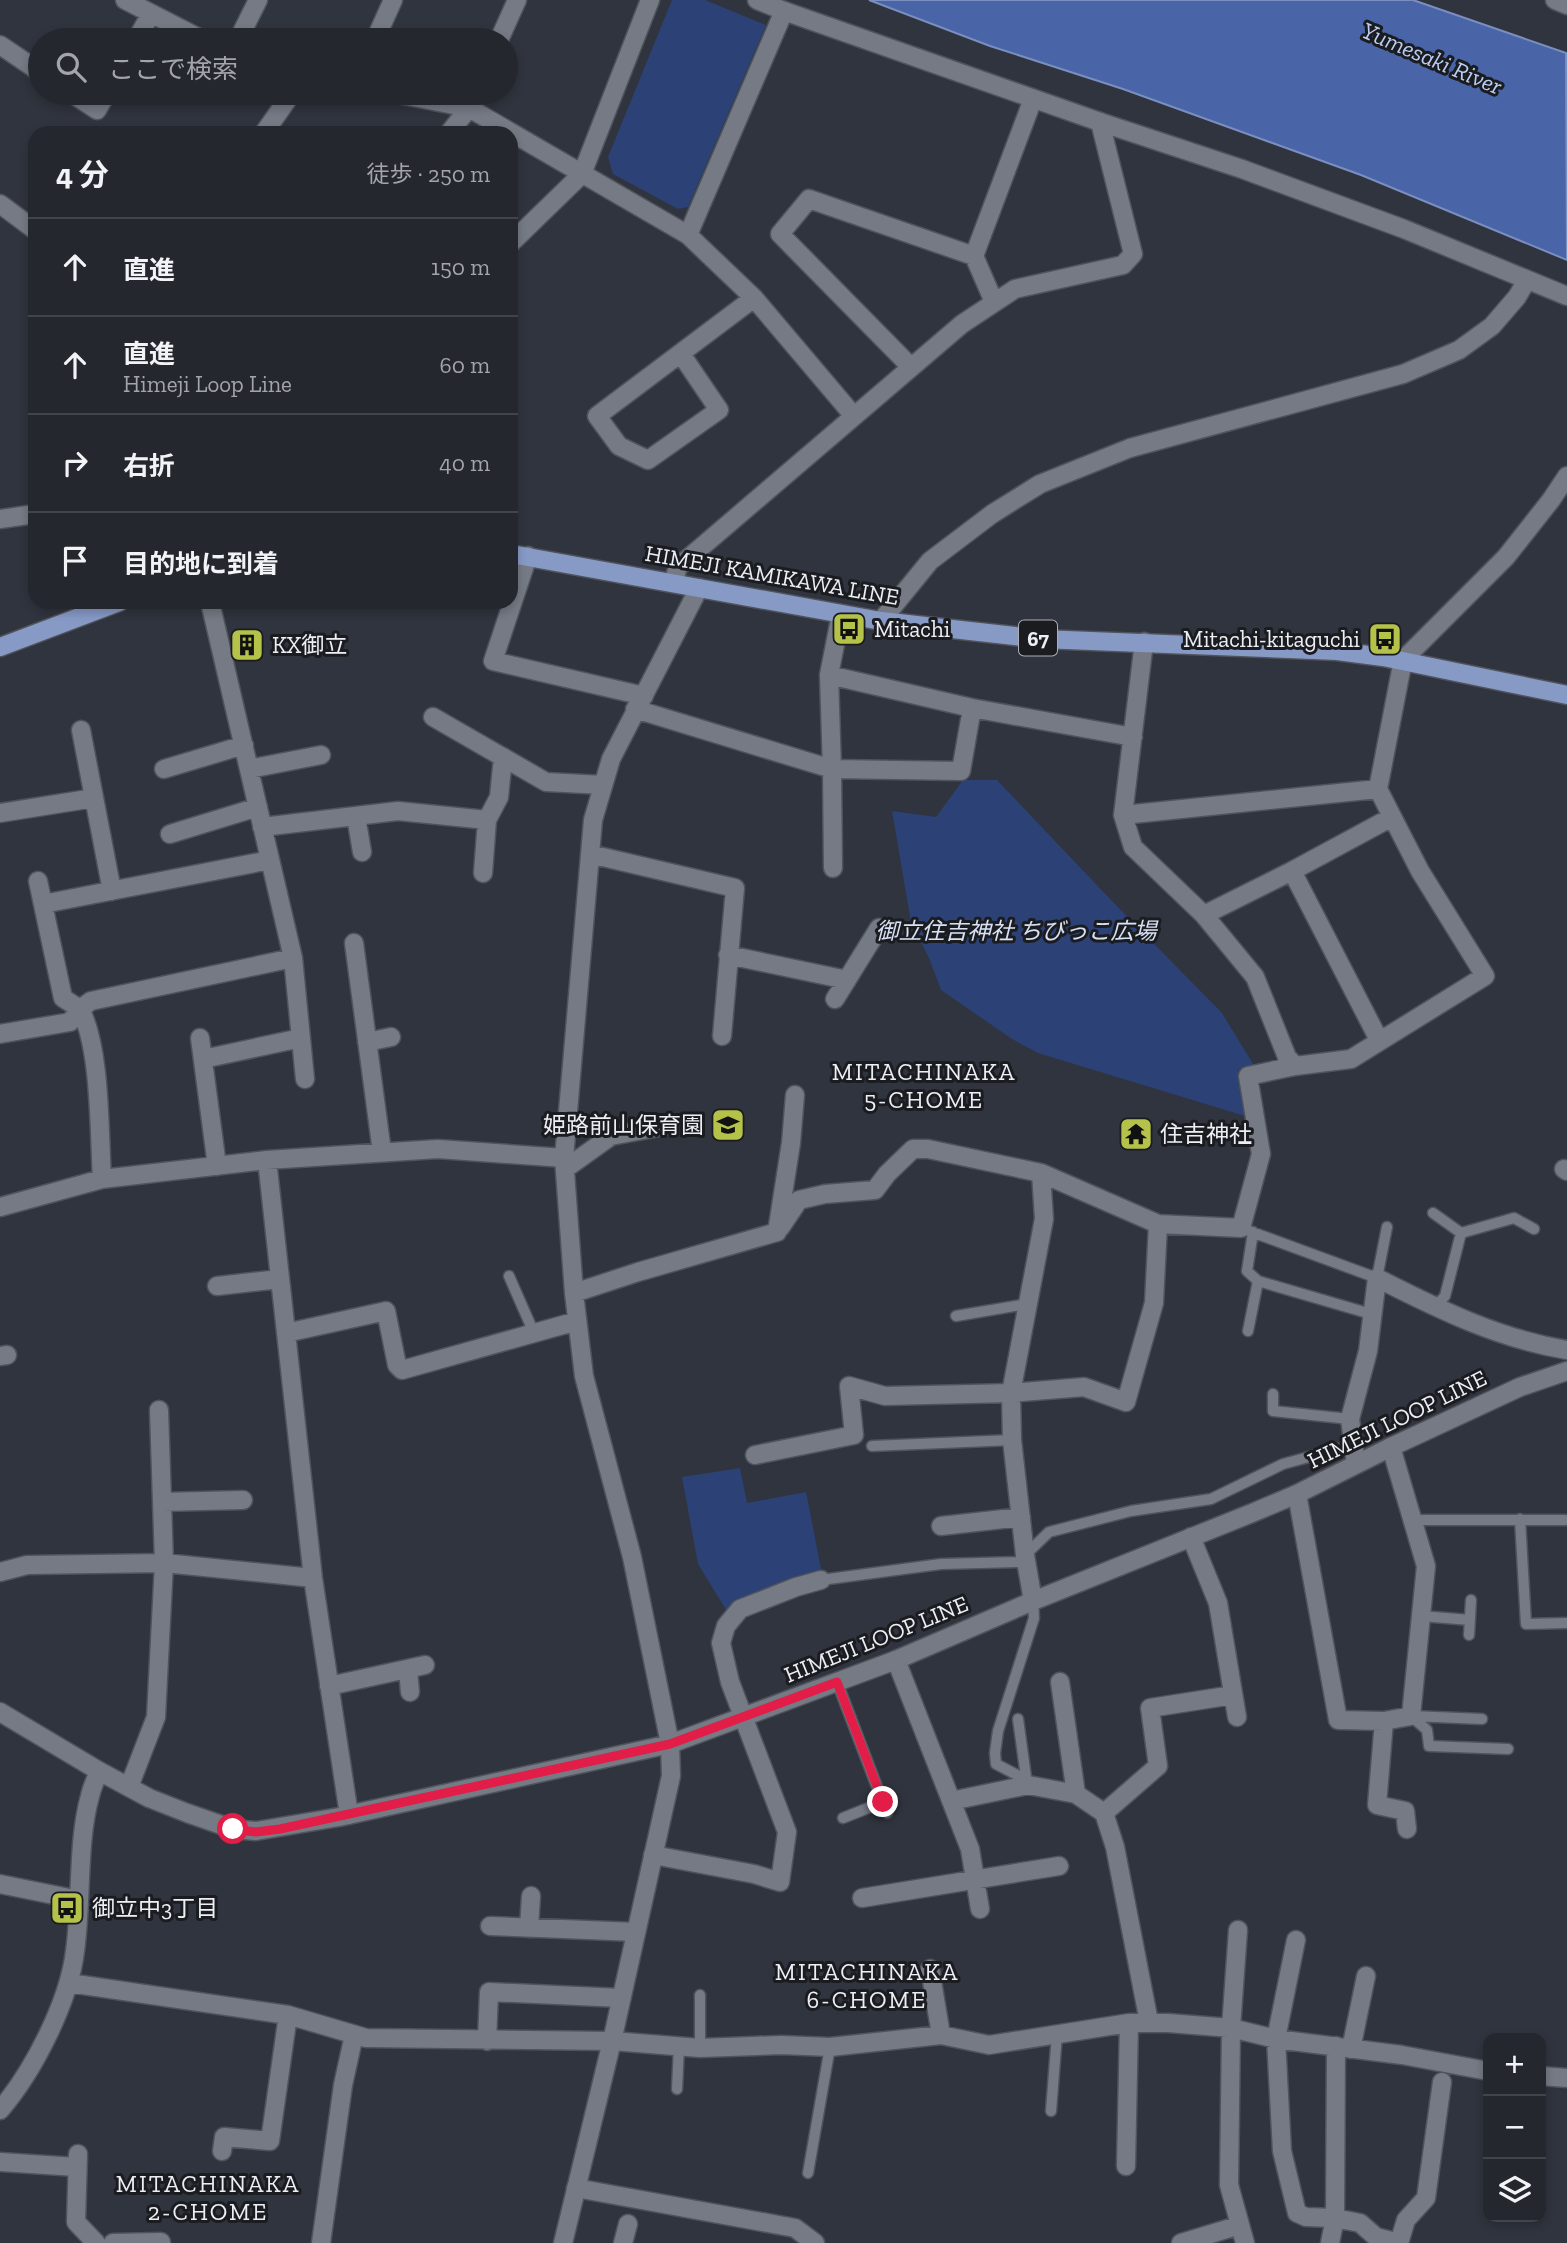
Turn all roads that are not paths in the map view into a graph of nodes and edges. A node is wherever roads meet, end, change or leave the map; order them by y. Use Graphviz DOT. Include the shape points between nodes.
graph roads {
  1 [pos="125,0"];
  2 [pos="258,0"];
  3 [pos="393,0"];
  4 [pos="516,0"];
  5 [pos="650,0"];
  6 [pos="757,0"];
  7 [pos="1555,0"];
  8 [pos="1567,5"];
  9 [pos="784,12"];
  10 [pos="151,13"];
  11 [pos="143,28"];
  12 [pos="180,28"];
  13 [pos="244,28"];
  14 [pos="380,28"];
  15 [pos="504,28"];
  16 [pos="0,44"];
  17 [pos="28,64"];
  18 [pos="1033,99"];
  19 [pos="284,105"];
  20 [pos="469,105"];
  21 [pos="479,105"];
  22 [pos="1100,122"];
  23 [pos="269,126"];
  24 [pos="454,126"];
  25 [pos="511,126"];
  26 [pos="518,131"];
  27 [pos="582,174"];
  28 [pos="0,204"];
  29 [pos="28,225"];
  30 [pos="688,235"];
  31 [pos="518,236"];
  32 [pos="974,256"];
  33 [pos="1527,280"];
  34 [pos="1567,296"];
  35 [pos="754,298"];
  36 [pos="994,302"];
  37 [pos="681,354"];
  38 [pos="911,367"];
  39 [pos="853,415"];
  40 [pos="1567,477"];
  41 [pos="28,515"];
  42 [pos="0,519"];
  43 [pos="519,555"];
  44 [pos="673,583"];
  45 [pos="699,588"];
  46 [pos="100,609"];
  47 [pos="213,609"];
  48 [pos="506,609"];
  49 [pos="841,614"];
  50 [pos="881,621"];
  51 [pos="1144,642"];
  52 [pos="0,647"];
  53 [pos="1403,660"];
  54 [pos="829,675"];
  55 [pos="1567,695"];
  56 [pos="639,703"];
  57 [pos="972,708"];
  58 [pos="433,717"];
  59 [pos="81,730"];
  60 [pos="1133,737"];
  61 [pos="244,745"];
  62 [pos="321,755"];
  63 [pos="503,757"];
  64 [pos="164,769"];
  65 [pos="249,769"];
  66 [pos="832,769"];
  67 [pos="603,785"];
  68 [pos="1378,789"];
  69 [pos="94,798"];
  70 [pos="258,807"];
  71 [pos="0,813"];
  72 [pos="1123,815"];
  73 [pos="356,816"];
  74 [pos="1392,817"];
  75 [pos="487,820"];
  76 [pos="262,827"];
  77 [pos="170,834"];
  78 [pos="362,852"];
  79 [pos="590,854"];
  80 [pos="270,860"];
  81 [pos="833,868"];
  82 [pos="1292,871"];
  83 [pos="483,873"];
  84 [pos="38,881"];
  85 [pos="112,891"];
  86 [pos="43,904"];
  87 [pos="1204,915"];
  88 [pos="879,928"];
  89 [pos="354,943"];
  90 [pos="728,956"];
  91 [pos="293,958"];
  92 [pos="847,980"];
  93 [pos="835,999"];
  94 [pos="80,1009"];
  95 [pos="0,1034"];
  96 [pos="722,1036"];
  97 [pos="391,1037"];
  98 [pos="200,1038"];
  99 [pos="301,1038"];
  100 [pos="1380,1041"];
  101 [pos="367,1042"];
  102 [pos="203,1059"];
  103 [pos="1295,1066"];
  104 [pos="305,1079"];
  105 [pos="795,1096"];
  106 [pos="664,1126"];
  107 [pos="382,1152"];
  108 [pos="267,1160"];
  109 [pos="564,1163"];
  110 [pos="217,1166"];
  111 [pos="1041,1173"];
  112 [pos="102,1179"];
  113 [pos="0,1207"];
  114 [pos="1433,1213"];
  115 [pos="1158,1224"];
  116 [pos="1387,1227"];
  117 [pos="1534,1229"];
  118 [pos="1247,1230"];
  119 [pos="777,1232"];
  120 [pos="1461,1233"];
  121 [pos="509,1276"];
  122 [pos="1377,1278"];
  123 [pos="280,1279"];
  124 [pos="1258,1281"];
  125 [pos="217,1286"];
  126 [pos="574,1293"];
  127 [pos="1027,1304"];
  128 [pos="1434,1307"];
  129 [pos="1371,1314"];
  130 [pos="956,1316"];
  131 [pos="577,1321"];
  132 [pos="1248,1331"];
  133 [pos="286,1333"];
  134 [pos="534,1333"];
  135 [pos="1567,1350"];
  136 [pos="1567,1371"];
  137 [pos="1011,1393"];
  138 [pos="1273,1394"];
  139 [pos="159,1410"];
  140 [pos="1350,1419"];
  141 [pos="1012,1440"];
  142 [pos="1353,1445"];
  143 [pos="872,1446"];
  144 [pos="1391,1447"];
  145 [pos="755,1455"];
  146 [pos="1356,1464"];
  147 [pos="1297,1494"];
  148 [pos="243,1500"];
  149 [pos="162,1502"];
  150 [pos="1021,1517"];
  151 [pos="1413,1520"];
  152 [pos="1520,1520"];
  153 [pos="1565,1520"];
  154 [pos="941,1527"];
  155 [pos="1191,1537"];
  156 [pos="1026,1555"];
  157 [pos="164,1563"];
  158 [pos="0,1572"];
  159 [pos="313,1578"];
  160 [pos="821,1580"];
  161 [pos="1471,1600"];
  162 [pos="1033,1601"];
  163 [pos="1421,1616"];
  164 [pos="1470,1620"];
  165 [pos="1567,1623"];
  166 [pos="1469,1636"];
  167 [pos="896,1660"];
  168 [pos="837,1682"];
  169 [pos="1060,1682"];
  170 [pos="329,1686"];
  171 [pos="410,1692"];
  172 [pos="1233,1695"];
  173 [pos="0,1712"];
  174 [pos="1411,1716"];
  175 [pos="743,1717"];
  176 [pos="1237,1717"];
  177 [pos="1018,1718"];
  178 [pos="1482,1719"];
  179 [pos="1384,1721"];
  180 [pos="670,1744"];
  181 [pos="1508,1749"];
  182 [pos="99,1770"];
  183 [pos="1028,1784"];
  184 [pos="129,1787"];
  185 [pos="1076,1794"];
  186 [pos="951,1801"];
  187 [pos="1104,1813"];
  188 [pos="349,1815"];
  189 [pos="843,1818"];
  190 [pos="1407,1829"];
  191 [pos="653,1855"];
  192 [pos="1059,1866"];
  193 [pos="975,1880"];
  194 [pos="0,1884"];
  195 [pos="531,1896"];
  196 [pos="862,1898"];
  197 [pos="79,1900"];
  198 [pos="980,1909"];
  199 [pos="490,1926"];
  200 [pos="529,1928"];
  201 [pos="1238,1930"];
  202 [pos="636,1932"];
  203 [pos="1296,1940"];
  204 [pos="930,1969"];
  205 [pos="1366,1976"];
  206 [pos="69,1983"];
  207 [pos="700,1995"];
  208 [pos="621,1998"];
  209 [pos="288,2015"];
  210 [pos="1149,2022"];
  211 [pos="1129,2024"];
  212 [pos="1231,2028"];
  213 [pos="1057,2034"];
  214 [pos="354,2035"];
  215 [pos="941,2035"];
  216 [pos="1276,2039"];
  217 [pos="487,2041"];
  218 [pos="612,2041"];
  219 [pos="679,2046"];
  220 [pos="830,2047"];
  221 [pos="700,2048"];
  222 [pos="1343,2048"];
  223 [pos="1483,2070"];
  224 [pos="1546,2076"];
  225 [pos="1567,2078"];
  226 [pos="1442,2082"];
  227 [pos="677,2089"];
  228 [pos="0,2110"];
  229 [pos="1051,2112"];
  230 [pos="222,2151"];
  231 [pos="0,2162"];
  232 [pos="1126,2166"];
  233 [pos="808,2173"];
  234 [pos="576,2188"];
  235 [pos="1335,2218"];
  236 [pos="628,2224"];
  237 [pos="1240,2225"];
  238 [pos="139,2242"];
  239 [pos="160,2242"];
  240 [pos="96,2243"];
  241 [pos="113,2243"];
  242 [pos="321,2243"];
  243 [pos="563,2243"];
  244 [pos="623,2243"];
  245 [pos="815,2243"];
  246 [pos="1181,2243"];
  247 [pos="1245,2243"];
  248 [pos="1330,2243"];
  249 [pos="1399,2243"];
  1 -- 10 [label="street"];
  2 -- 13 [label="street"];
  3 -- 14 [label="street"];
  4 -- 15 [label="street"];
  5 -- 27 [label="street"];
  6 -- 9 [label="street"];
  7 -- 8 [label="street"];
  9 -- 18 [label="street"];
  9 -- 30 [label="street"];
  10 -- 11 [label="street"];
  10 -- 12 [label="street"];
  16 -- 17 [label="street"];
  18 -- 22 [label="street"];
  18 -- 32 [label="street"];
  19 -- 23 [label="street"];
  20 -- 24 [label="street"];
  21 -- 25 [label="street"];
  22 -- 33 [label="street" via="1267,178"];
  22 -- 36 [label="street" via="1133,254 1123,265 1015,289"];
  26 -- 27 [label="street"];
  27 -- 30 [label="street"];
  27 -- 31 [label="street"];
  28 -- 29 [label="street"];
  30 -- 35 [label="street"];
  32 -- 36 [label="street"];
  32 -- 38 [label="street" via="809,200 780,234"];
  33 -- 34 [label="street"];
  33 -- 50 [label="street" via="1492,326 1459,350 1403,374 1129,448 1040,484 930,561"];
  35 -- 37 [label="street"];
  35 -- 39 [label="street"];
  36 -- 38 [label="street"];
  37 -- 37 [label="street" via="597,416 619,446 648,460 719,410"];
  38 -- 39 [label="street"];
  39 -- 44 [label="street" via="678,567"];
  40 -- 53 [label="street" via="1506,557"];
  41 -- 42 [label="street"];
  43 -- 44 [label="main road, HIMEJI KAMIKAWA LINE / 67"];
  44 -- 45 [label="main road, HIMEJI KAMIKAWA LINE / 67"];
  45 -- 49 [label="main road, HIMEJI KAMIKAWA LINE / 67"];
  45 -- 56 [label="street"];
  46 -- 52 [label="main road"];
  47 -- 61 [label="street"];
  48 -- 56 [label="street" via="494,661"];
  49 -- 50 [label="main road, HIMEJI KAMIKAWA LINE / 67"];
  49 -- 54 [label="street"];
  50 -- 51 [label="main road, HIMEJI KAMIKAWA LINE / 67" via="1041,639"];
  51 -- 53 [label="main road, HIMEJI KAMIKAWA LINE / 67" via="1336,651"];
  51 -- 60 [label="street"];
  53 -- 55 [label="main road, HIMEJI KAMIKAWA LINE / 67"];
  53 -- 68 [label="street"];
  54 -- 57 [label="street"];
  54 -- 66 [label="street"];
  56 -- 66 [label="street"];
  56 -- 67 [label="street"];
  57 -- 60 [label="street"];
  57 -- 66 [label="street" via="961,771"];
  58 -- 63 [label="street"];
  59 -- 69 [label="street"];
  60 -- 72 [label="street"];
  61 -- 64 [label="street"];
  61 -- 65 [label="street"];
  62 -- 65 [label="street"];
  63 -- 67 [label="street" via="546,782"];
  63 -- 75 [label="street" via="499,797"];
  65 -- 70 [label="street"];
  66 -- 81 [label="street"];
  67 -- 79 [label="street"];
  68 -- 72 [label="street"];
  68 -- 74 [label="street"];
  69 -- 71 [label="street"];
  69 -- 85 [label="street"];
  70 -- 76 [label="street"];
  70 -- 77 [label="street"];
  72 -- 87 [label="street" via="1133,848"];
  73 -- 75 [label="street" via="398,811"];
  73 -- 76 [label="street"];
  73 -- 78 [label="street"];
  74 -- 82 [label="street"];
  74 -- 100 [label="street" via="1485,976"];
  75 -- 83 [label="street"];
  76 -- 80 [label="street"];
  79 -- 90 [label="street" via="735,888"];
  79 -- 109 [label="street"];
  80 -- 85 [label="street"];
  80 -- 91 [label="street"];
  82 -- 87 [label="street"];
  82 -- 100 [label="street"];
  84 -- 86 [label="street"];
  85 -- 86 [label="street"];
  86 -- 94 [label="street" via="63,998"];
  87 -- 103 [label="street" via="1255,977 1287,1057"];
  88 -- 92 [label="street"];
  89 -- 101 [label="street"];
  90 -- 92 [label="street"];
  90 -- 96 [label="street"];
  91 -- 94 [label="street" via="91,1001"];
  91 -- 99 [label="street"];
  92 -- 93 [label="street"];
  94 -- 95 [label="street" via="70,1022"];
  94 -- 112 [label="street" via="87,1022 95,1070"];
  97 -- 101 [label="street"];
  98 -- 102 [label="street"];
  99 -- 102 [label="street"];
  99 -- 104 [label="street"];
  100 -- 103 [label="street" via="1351,1059"];
  101 -- 107 [label="street"];
  102 -- 110 [label="street"];
  103 -- 118 [label="street" via="1248,1076 1261,1154"];
  105 -- 119 [label="street"];
  106 -- 109 [label="street" via="611,1136"];
  107 -- 108 [label="street"];
  107 -- 109 [label="street" via="438,1149"];
  108 -- 110 [label="street"];
  108 -- 123 [label="street"];
  109 -- 126 [label="street"];
  110 -- 112 [label="street"];
  111 -- 115 [label="street"];
  111 -- 119 [label="street" via="913,1149 875,1190 799,1200"];
  111 -- 127 [label="street" via="1044,1219"];
  112 -- 113 [label="street"];
  114 -- 120 [label="lane"];
  115 -- 118 [label="street"];
  115 -- 137 [label="street" via="1154,1303 1126,1402 1084,1387"];
  116 -- 122 [label="lane"];
  117 -- 120 [label="lane" via="1514,1218"];
  118 -- 122 [label="lane"];
  118 -- 124 [label="lane" via="1247,1271"];
  119 -- 126 [label="street"];
  120 -- 128 [label="lane" via="1444,1296"];
  121 -- 134 [label="lane"];
  122 -- 128 [label="street"];
  122 -- 129 [label="street"];
  123 -- 125 [label="street"];
  123 -- 133 [label="street"];
  124 -- 129 [label="lane"];
  124 -- 132 [label="lane"];
  126 -- 131 [label="street"];
  127 -- 130 [label="lane"];
  127 -- 137 [label="street"];
  128 -- 135 [label="street" via="1532,1344"];
  129 -- 140 [label="street" via="1368,1351"];
  131 -- 134 [label="street"];
  131 -- 180 [label="street" via="584,1376 632,1557"];
  133 -- 134 [label="street" via="386,1311 397,1365 402,1370"];
  133 -- 159 [label="street"];
  136 -- 144 [label="street, HIMEJI LOOP LINE" via="1520,1387"];
  137 -- 141 [label="street"];
  137 -- 145 [label="street" via="885,1396 849,1386 854,1435"];
  138 -- 140 [label="lane" via="1273,1411"];
  139 -- 149 [label="street"];
  140 -- 142 [label="street"];
  141 -- 143 [label="lane"];
  141 -- 150 [label="street"];
  142 -- 146 [label="street"];
  142 -- 156 [label="lane" via="1283,1464 1211,1499 1131,1511 1049,1532"];
  144 -- 146 [label="street, HIMEJI LOOP LINE"];
  144 -- 151 [label="street"];
  146 -- 147 [label="street, HIMEJI LOOP LINE"];
  147 -- 155 [label="street, HIMEJI LOOP LINE"];
  147 -- 179 [label="street" via="1338,1720"];
  148 -- 149 [label="street"];
  149 -- 157 [label="street"];
  150 -- 154 [label="street"];
  150 -- 156 [label="street"];
  151 -- 152 [label="lane"];
  151 -- 163 [label="street" via="1426,1566"];
  152 -- 153 [label="lane"];
  152 -- 165 [label="lane" via="1526,1624"];
  155 -- 162 [label="street, HIMEJI LOOP LINE"];
  155 -- 172 [label="street" via="1219,1604"];
  156 -- 160 [label="lane" via="1018,1562 941,1564"];
  156 -- 162 [label="street"];
  157 -- 158 [label="street" via="27,1565"];
  157 -- 159 [label="street"];
  157 -- 184 [label="street" via="156,1717"];
  159 -- 170 [label="street"];
  160 -- 175 [label="street" via="740,1609 726,1626 721,1643"];
  161 -- 164 [label="lane"];
  162 -- 167 [label="street, HIMEJI LOOP LINE"];
  162 -- 183 [label="lane" via="1034,1618 995,1753 996,1764"];
  163 -- 164 [label="lane"];
  163 -- 174 [label="street"];
  164 -- 166 [label="lane"];
  167 -- 168 [label="street, HIMEJI LOOP LINE"];
  167 -- 186 [label="street"];
  168 -- 175 [label="street, HIMEJI LOOP LINE"];
  168 -- 189 [label="lane" via="885,1807"];
  169 -- 185 [label="street"];
  170 -- 171 [label="street" via="416,1667"];
  170 -- 188 [label="street"];
  172 -- 176 [label="street"];
  172 -- 187 [label="street" via="1150,1708 1158,1766"];
  173 -- 182 [label="street, HIMEJI LOOP LINE"];
  174 -- 178 [label="lane"];
  174 -- 179 [label="street"];
  174 -- 181 [label="lane" via="1427,1730 1429,1746"];
  175 -- 180 [label="street, HIMEJI LOOP LINE"];
  175 -- 191 [label="street" via="787,1832 780,1882"];
  177 -- 183 [label="lane"];
  179 -- 190 [label="street" via="1377,1805 1405,1811"];
  180 -- 188 [label="street, HIMEJI LOOP LINE"];
  180 -- 191 [label="street" via="671,1776"];
  182 -- 184 [label="street, HIMEJI LOOP LINE"];
  182 -- 197 [label="street" via="85,1822"];
  183 -- 185 [label="street"];
  183 -- 186 [label="street"];
  184 -- 188 [label="street, HIMEJI LOOP LINE" via="187,1814 256,1832"];
  185 -- 187 [label="street"];
  186 -- 193 [label="street" via="970,1849"];
  187 -- 210 [label="street" via="1115,1847"];
  191 -- 202 [label="street"];
  192 -- 193 [label="street"];
  193 -- 196 [label="street"];
  193 -- 198 [label="street"];
  194 -- 197 [label="street"];
  195 -- 200 [label="street"];
  197 -- 206 [label="street"];
  199 -- 200 [label="street"];
  200 -- 202 [label="street"];
  201 -- 212 [label="street"];
  202 -- 208 [label="street"];
  203 -- 216 [label="street"];
  204 -- 215 [label="street"];
  205 -- 222 [label="street"];
  206 -- 209 [label="street"];
  206 -- 228 [label="street" via="25,2076"];
  207 -- 221 [label="lane"];
  208 -- 217 [label="street" via="489,1993"];
  208 -- 218 [label="street"];
  209 -- 214 [label="street"];
  209 -- 230 [label="street" via="270,2141 224,2137"];
  210 -- 211 [label="street"];
  210 -- 212 [label="street"];
  211 -- 213 [label="street"];
  211 -- 232 [label="street"];
  212 -- 216 [label="street"];
  212 -- 237 [label="street" via="1229,2185"];
  213 -- 215 [label="street" via="989,2045"];
  213 -- 229 [label="lane"];
  214 -- 217 [label="street"];
  214 -- 242 [label="street"];
  215 -- 220 [label="street"];
  216 -- 222 [label="street"];
  216 -- 235 [label="street" via="1282,2151 1297,2213"];
  217 -- 218 [label="street"];
  218 -- 219 [label="street"];
  218 -- 234 [label="street"];
  219 -- 221 [label="street"];
  219 -- 227 [label="lane"];
  220 -- 221 [label="street"];
  220 -- 233 [label="lane"];
  222 -- 223 [label="street"];
  222 -- 235 [label="street"];
  224 -- 225 [label="street"];
  226 -- 249 [label="street" via="1426,2198 1406,2220"];
  231 -- 240 [label="street" via="78,2161 76,2222"];
  234 -- 243 [label="street"];
  234 -- 245 [label="street" via="795,2228"];
  235 -- 248 [label="street"];
  235 -- 249 [label="street" via="1360,2223 1376,2237"];
  236 -- 244 [label="street"];
  237 -- 246 [label="street"];
  237 -- 247 [label="street"];
  238 -- 239 [label="street"];
  238 -- 241 [label="street"];
}
